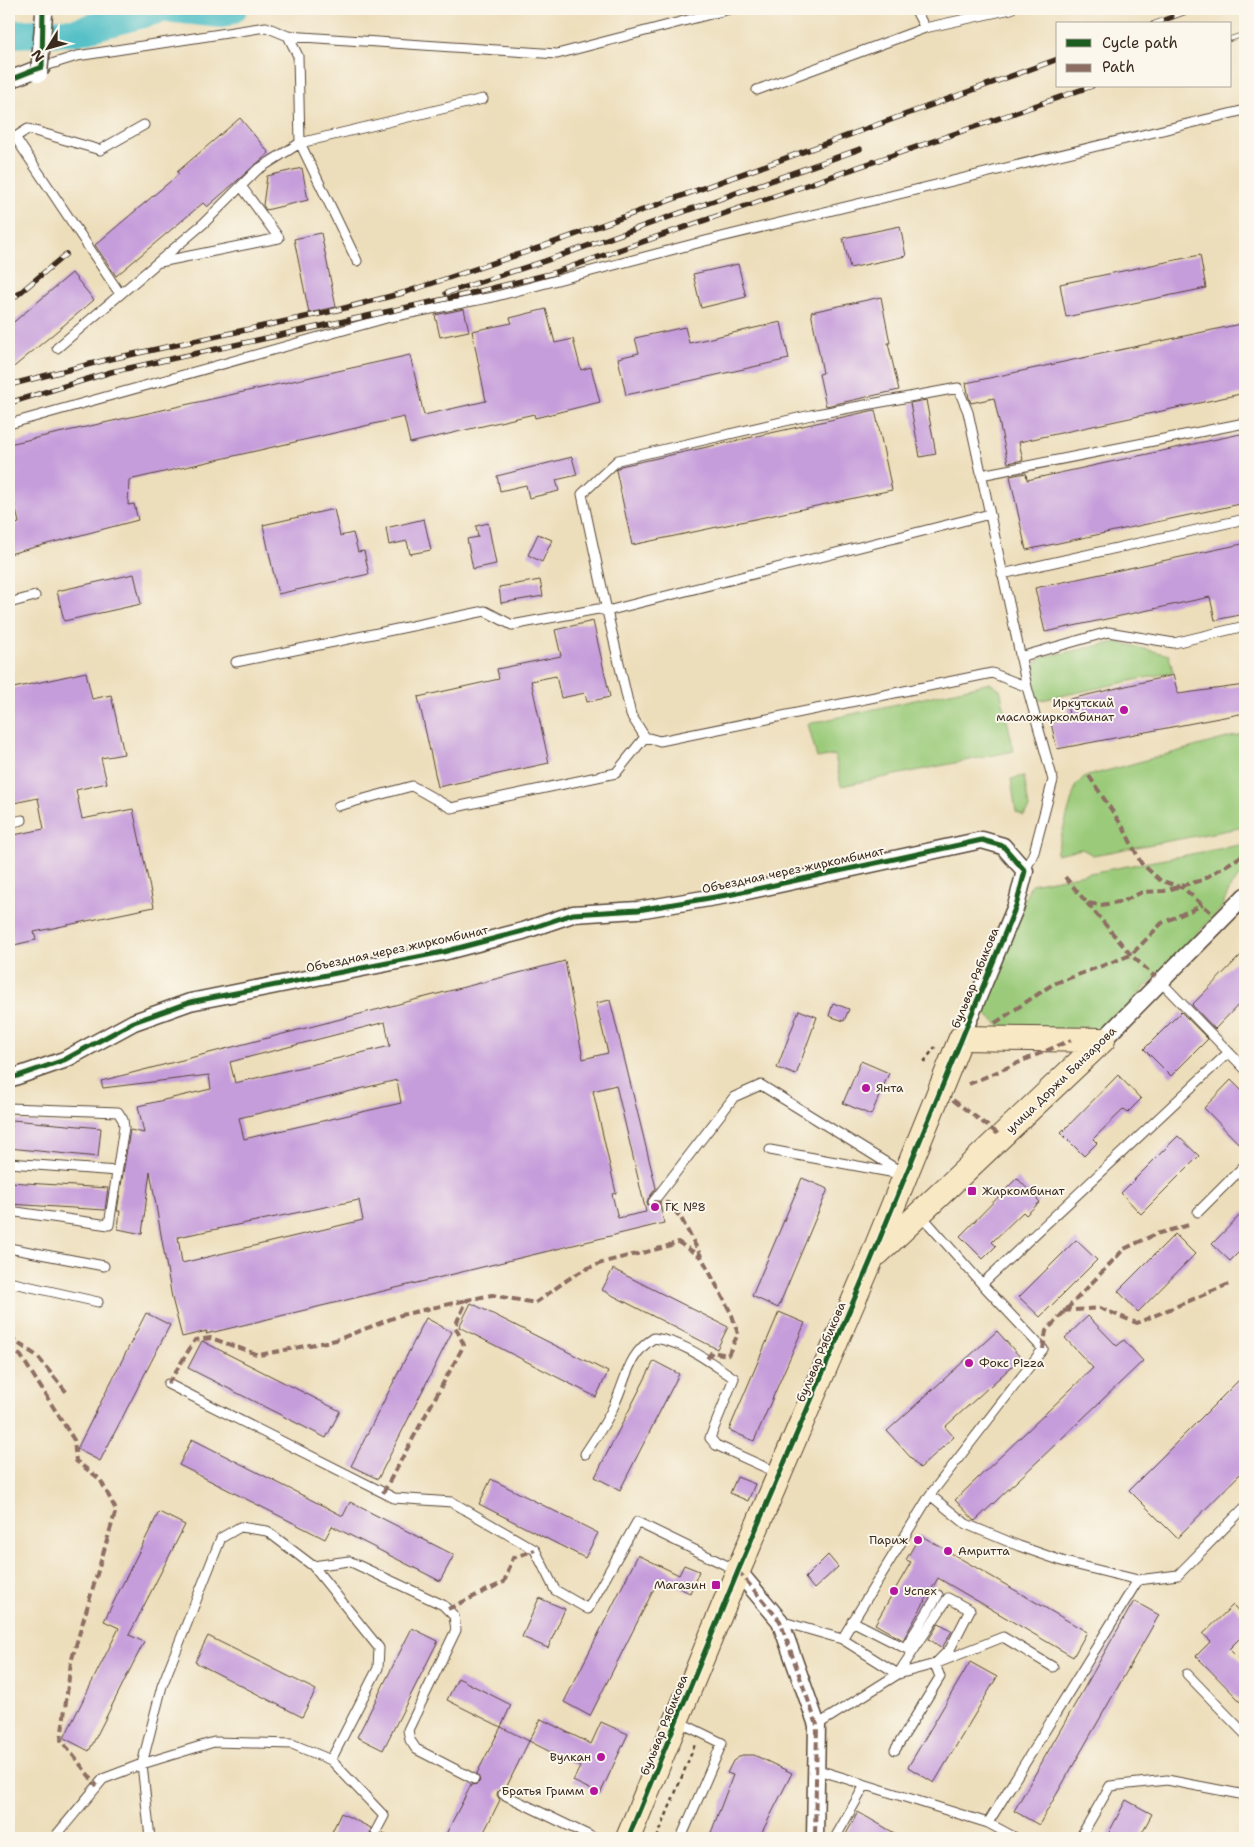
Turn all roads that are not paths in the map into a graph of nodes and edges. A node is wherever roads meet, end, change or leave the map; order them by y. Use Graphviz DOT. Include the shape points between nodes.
graph roads {
  1 [pos="730,9"];
  2 [pos="915,9"];
  3 [pos="1011,9"];
  4 [pos="44,12"];
  5 [pos="924,28"];
  6 [pos="288,36"];
  7 [pos="41,65"];
  8 [pos="9,80"];
  9 [pos="9,86"];
  10 [pos="757,90"];
  11 [pos="483,99"];
  12 [pos="1245,110"];
  13 [pos="144,125"];
  14 [pos="12,139"];
  15 [pos="300,143"];
  16 [pos="241,186"];
  17 [pos="357,261"];
  18 [pos="158,262"];
  19 [pos="120,294"];
  20 [pos="57,348"];
  21 [pos="1245,423"];
  22 [pos="9,424"];
  23 [pos="981,475"];
  24 [pos="990,514"];
  25 [pos="1245,519"];
  26 [pos="1002,574"];
  27 [pos="35,596"];
  28 [pos="9,603"];
  29 [pos="607,612"];
  30 [pos="1245,626"];
  31 [pos="1020,657"];
  32 [pos="236,662"];
  33 [pos="1027,687"];
  34 [pos="646,737"];
  35 [pos="338,806"];
  36 [pos="22,820"];
  37 [pos="9,823"];
  38 [pos="1025,871"];
  39 [pos="1245,896"];
  40 [pos="1161,982"];
  41 [pos="962,1038"];
  42 [pos="1103,1040"];
  43 [pos="1229,1052"];
  44 [pos="1245,1069"];
  45 [pos="9,1079"];
  46 [pos="9,1108"];
  47 [pos="770,1150"];
  48 [pos="9,1164"];
  49 [pos="1245,1165"];
  50 [pos="117,1171"];
  51 [pos="906,1175"];
  52 [pos="653,1202"];
  53 [pos="9,1211"];
  54 [pos="1198,1212"];
  55 [pos="928,1223"];
  56 [pos="9,1248"];
  57 [pos="871,1260"];
  58 [pos="104,1266"];
  59 [pos="9,1282"];
  60 [pos="982,1284"];
  61 [pos="98,1302"];
  62 [pos="168,1384"];
  63 [pos="585,1454"];
  64 [pos="780,1474"];
  65 [pos="930,1495"];
  66 [pos="1245,1507"];
  67 [pos="313,1566"];
  68 [pos="738,1571"];
  69 [pos="1138,1580"];
  70 [pos="938,1595"];
  71 [pos="780,1621"];
  72 [pos="852,1621"];
  73 [pos="842,1639"];
  74 [pos="935,1664"];
  75 [pos="1053,1668"];
  76 [pos="898,1674"];
  77 [pos="1187,1674"];
  78 [pos="676,1720"];
  79 [pos="817,1725"];
  80 [pos="1245,1734"];
  81 [pos="895,1750"];
  82 [pos="331,1760"];
  83 [pos="142,1764"];
  84 [pos="815,1769"];
  85 [pos="474,1779"];
  86 [pos="865,1784"];
  87 [pos="503,1794"];
  88 [pos="1245,1795"];
  89 [pos="988,1823"];
  90 [pos="376,1831"];
  91 [pos="54,1838"];
  92 [pos="150,1838"];
  93 [pos="594,1838"];
  94 [pos="628,1838"];
  95 [pos="680,1838"];
  96 [pos="815,1838"];
  97 [pos="835,1838"];
  98 [pos="1016,1838"];
  99 [pos="1080,1838"];
  1 -- 6 [label="lane" via="557,54"];
  2 -- 5 [label="lane"];
  3 -- 5 [label="lane"];
  4 -- 7 [label="street, bridge"];
  5 -- 10 [label="lane"];
  6 -- 7 [label="lane" via="266,27 76,56"];
  6 -- 15 [label="lane" via="298,56"];
  7 -- 8 [label="street"];
  7 -- 9 [label="street"];
  11 -- 15 [label="lane"];
  12 -- 22 [label="lane" via="705,241 493,297 390,317"];
  13 -- 14 [label="lane" via="100,150 28,129"];
  14 -- 19 [label="lane"];
  15 -- 16 [label="lane" via="257,170"];
  15 -- 17 [label="lane"];
  16 -- 18 [label="lane"];
  16 -- 18 [label="lane" via="279,238"];
  18 -- 19 [label="lane"];
  19 -- 20 [label="lane"];
  21 -- 23 [label="lane"];
  23 -- 24 [label="lane"];
  23 -- 29 [label="lane" via="968,412 958,388 811,415 618,460 582,494"];
  24 -- 26 [label="lane"];
  24 -- 29 [label="lane"];
  25 -- 26 [label="lane"];
  26 -- 31 [label="lane"];
  27 -- 28 [label="lane"];
  29 -- 32 [label="lane" via="598,609 512,625 485,611"];
  29 -- 34 [label="lane" via="631,715"];
  30 -- 31 [label="lane" via="1174,643 1108,632"];
  31 -- 33 [label="lane"];
  33 -- 34 [label="lane" via="992,673 660,742"];
  33 -- 38 [label="lane" via="1053,780 1034,852"];
  34 -- 35 [label="lane" via="616,773 450,808 412,786"];
  36 -- 37 [label="lane"];
  38 -- 41 [label="street, бульвар Рябикова" via="1016,906"];
  38 -- 45 [label="street, Объездная через жиркомбинат" via="1003,846 982,840 733,894 638,910 573,914 443,952 190,1002 134,1022 64,1060"];
  39 -- 40 [label="street, улица Доржи Банзарова"];
  40 -- 42 [label="street, улица Доржи Банзарова"];
  40 -- 43 [label="lane"];
  41 -- 42 [label="street, бульвар Рябикова"];
  41 -- 51 [label="street, бульвар Рябикова"];
  42 -- 57 [label="street, улица Доржи Банзарова"];
  43 -- 44 [label="lane"];
  43 -- 60 [label="lane"];
  46 -- 50 [label="lane" via="118,1112 124,1128"];
  47 -- 51 [label="lane"];
  48 -- 50 [label="lane"];
  49 -- 54 [label="lane"];
  50 -- 53 [label="lane" via="109,1225"];
  51 -- 52 [label="lane" via="761,1085 734,1097"];
  51 -- 57 [label="street, бульвар Рябикова"];
  55 -- 60 [label="lane"];
  56 -- 58 [label="lane"];
  57 -- 64 [label="street, бульвар Рябикова"];
  59 -- 61 [label="lane"];
  60 -- 65 [label="lane" via="1043,1349"];
  62 -- 68 [label="lane" via="394,1498 452,1502 535,1550 555,1590 588,1609 637,1522"];
  63 -- 64 [label="lane" via="615,1405 629,1367 641,1346 654,1338 671,1340 689,1349 734,1378 710,1438 716,1445"];
  64 -- 68 [label="street, бульвар Рябикова"];
  65 -- 69 [label="lane" via="966,1524 1065,1562"];
  65 -- 72 [label="lane"];
  66 -- 69 [label="lane" via="1178,1574"];
  67 -- 82 [label="lane" via="379,1648 378,1668"];
  67 -- 83 [label="lane" via="267,1531 240,1527 221,1538 162,1686"];
  67 -- 85 [label="lane" via="349,1561 443,1605 454,1616 456,1630 408,1730 416,1749"];
  68 -- 71 [label="street"];
  68 -- 78 [label="street, бульвар Рябикова"];
  69 -- 89 [label="lane"];
  70 -- 72 [label="lane" via="905,1648"];
  71 -- 73 [label="lane"];
  71 -- 79 [label="street"];
  72 -- 73 [label="lane"];
  73 -- 76 [label="lane"];
  74 -- 75 [label="lane" via="1003,1637"];
  74 -- 76 [label="lane"];
  74 -- 76 [label="lane" via="950,1649 970,1610 948,1598"];
  74 -- 81 [label="lane" via="940,1677"];
  76 -- 79 [label="lane"];
  77 -- 80 [label="lane"];
  78 -- 94 [label="street, бульвар Рябикова"];
  78 -- 95 [label="lane" via="722,1743"];
  79 -- 84 [label="street"];
  82 -- 83 [label="lane" via="292,1744 214,1742"];
  82 -- 90 [label="lane" via="384,1816"];
  83 -- 91 [label="lane" via="103,1779"];
  83 -- 92 [label="lane"];
  84 -- 86 [label="lane"];
  84 -- 96 [label="street"];
  86 -- 89 [label="lane"];
  86 -- 97 [label="lane"];
  87 -- 93 [label="lane"];
  88 -- 99 [label="lane" via="1167,1780 1110,1786"];
  89 -- 98 [label="lane"];
}
